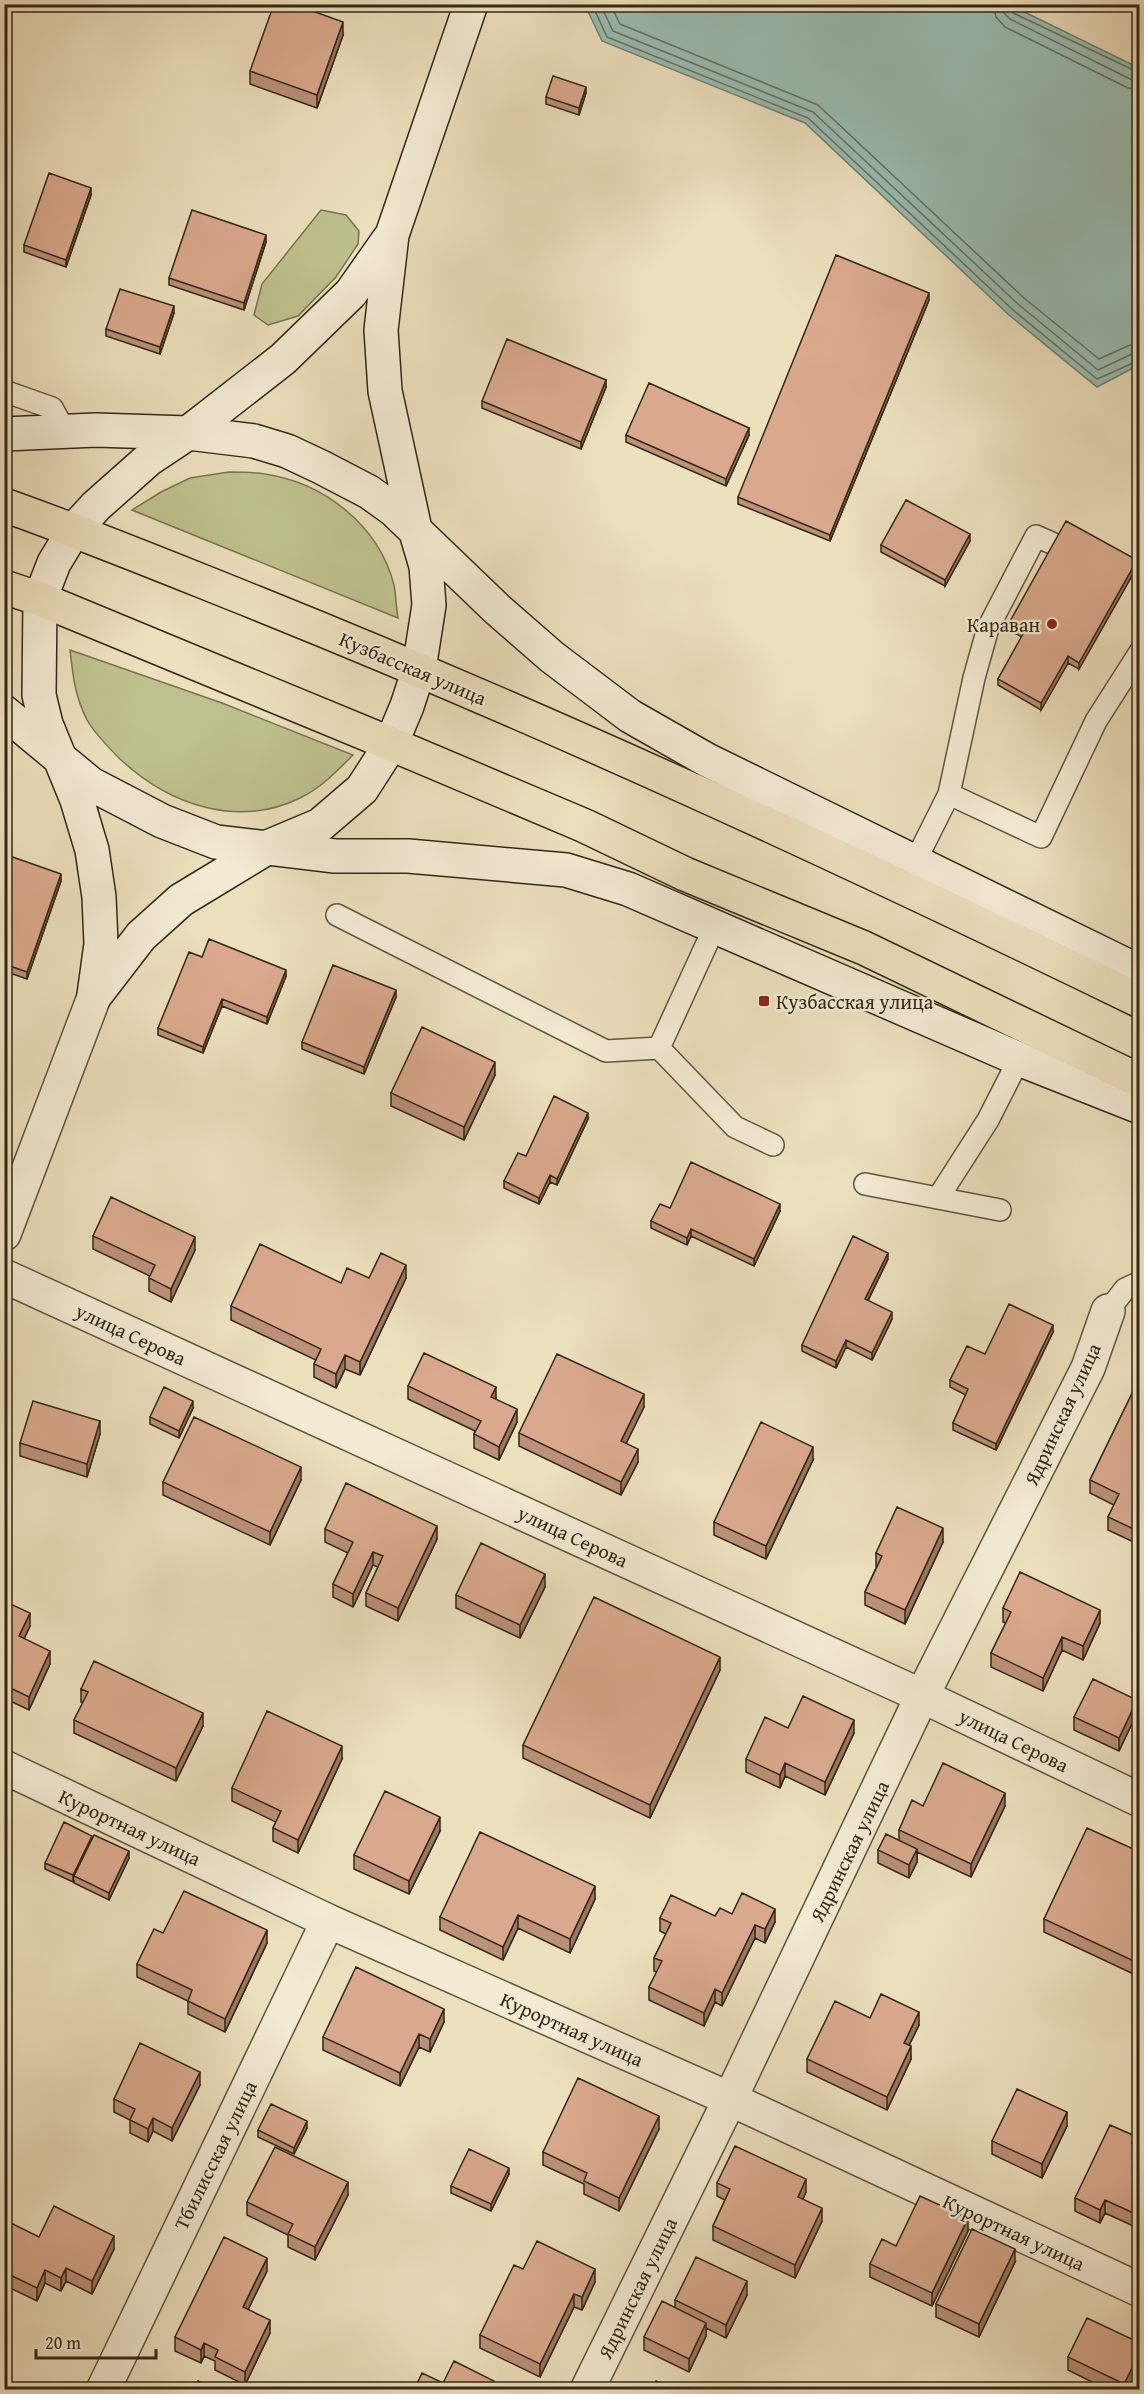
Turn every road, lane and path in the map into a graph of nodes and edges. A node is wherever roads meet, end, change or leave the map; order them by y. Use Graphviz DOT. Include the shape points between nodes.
graph roads {
  1 [pos="468,5"];
  2 [pos="392,235"];
  3 [pos="4,391"];
  4 [pos="65,431"];
  5 [pos="188,433"];
  6 [pos="4,434"];
  7 [pos="4,505"];
  8 [pos="415,529"];
  9 [pos="74,530"];
  10 [pos="1056,545"];
  11 [pos="4,587"];
  12 [pos="40,599"];
  13 [pos="1140,652"];
  14 [pos="419,669"];
  15 [pos="4,712"];
  16 [pos="391,744"];
  17 [pos="57,756"];
  18 [pos="949,794"];
  19 [pos="270,846"];
  20 [pos="915,862"];
  21 [pos="868,870"];
  22 [pos="337,915"];
  23 [pos="715,926"];
  24 [pos="1140,972"];
  25 [pos="94,997"];
  26 [pos="1140,1001"];
  27 [pos="659,1048"];
  28 [pos="1019,1059"];
  29 [pos="1140,1081"];
  30 [pos="1140,1107"];
  31 [pos="773,1145"];
  32 [pos="865,1184"];
  33 [pos="938,1198"];
  34 [pos="1000,1210"];
  35 [pos="4,1234"];
  36 [pos="4,1276"];
  37 [pos="1140,1282"];
  38 [pos="1108,1311"];
  39 [pos="922,1696"];
  40 [pos="4,1767"];
  41 [pos="1140,1800"];
  42 [pos="328,1921"];
  43 [pos="730,2099"];
  44 [pos="1140,2290"];
  45 [pos="103,2390"];
  46 [pos="587,2390"];
  1 -- 2 [label="street"];
  2 -- 5 [label="street" via="351,293 283,359"];
  2 -- 8 [label="street" via="381,330 385,391"];
  3 -- 4 [label="lane" via="52,408"];
  4 -- 5 [label="street"];
  4 -- 6 [label="street"];
  5 -- 8 [label="street" via="254,441 287,451 369,492"];
  5 -- 9 [label="street" via="122,481"];
  7 -- 9 [label="main road, Кузбасская улица"];
  8 -- 14 [label="street" via="426,566 429,605"];
  8 -- 20 [label="street" via="552,657 630,716 707,760"];
  9 -- 12 [label="street" via="54,563"];
  9 -- 14 [label="main road, Кузбасская улица"];
  10 -- 18 [label="lane" via="1036,536 988,628"];
  11 -- 12 [label="main road"];
  12 -- 16 [label="main road"];
  12 -- 17 [label="street" via="39,696"];
  13 -- 18 [label="lane" via="1096,721 1041,837"];
  14 -- 16 [label="street"];
  14 -- 21 [label="main road, Кузбасская улица"];
  15 -- 17 [label="street"];
  16 -- 19 [label="street" via="362,789 320,825"];
  16 -- 29 [label="main road" via="864,948"];
  17 -- 19 [label="street" via="91,784 162,821 216,842"];
  17 -- 25 [label="street" via="77,800 92,850 101,944"];
  18 -- 20 [label="lane"];
  19 -- 23 [label="street" via="335,856 408,856 566,870 628,889"];
  19 -- 25 [label="street" via="181,900 141,936"];
  20 -- 21 [label="lane"];
  20 -- 24 [label="street"];
  21 -- 26 [label="main road, Кузбасская улица"];
  22 -- 27 [label="lane" via="606,1051"];
  23 -- 27 [label="lane"];
  23 -- 28 [label="street"];
  25 -- 35 [label="street"];
  27 -- 31 [label="lane" via="735,1126"];
  28 -- 30 [label="street"];
  28 -- 33 [label="lane" via="988,1120"];
  32 -- 33 [label="lane"];
  33 -- 34 [label="lane"];
  36 -- 39 [label="street, улица Серова"];
  37 -- 38 [label="lane" via="1125,1289"];
  38 -- 39 [label="street, Ядринская улица" via="1088,1368"];
  39 -- 41 [label="street, улица Серова"];
  39 -- 43 [label="street, Ядринская улица"];
  40 -- 42 [label="street, Курортная улица"];
  42 -- 43 [label="street, Курортная улица"];
  42 -- 45 [label="street, Тбилисская улица"];
  43 -- 44 [label="street, Курортная улица"];
  43 -- 46 [label="street, Ядринская улица"];
}
